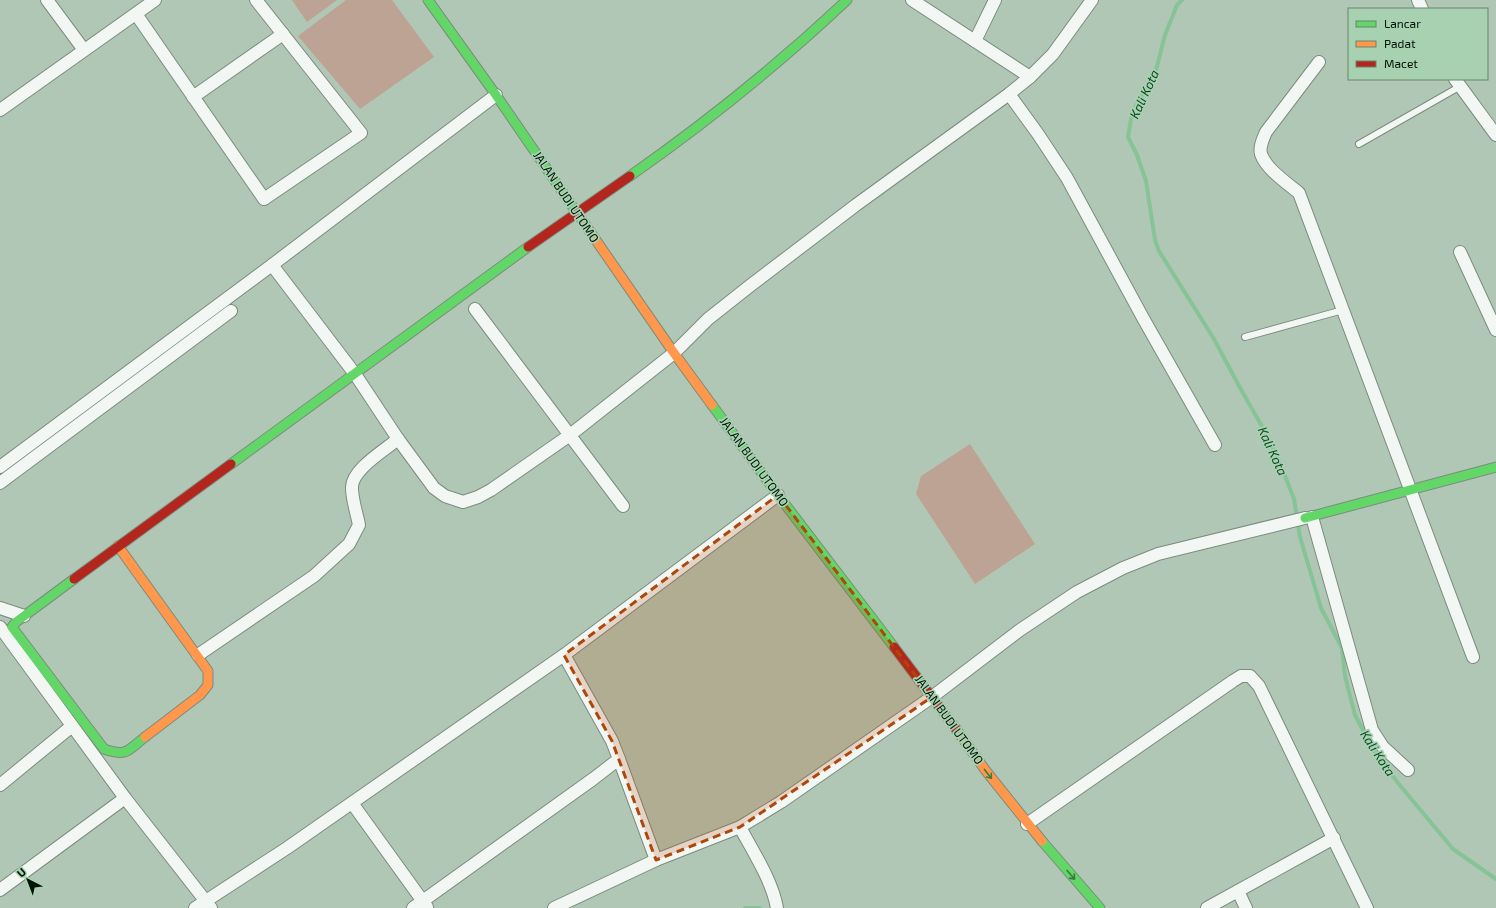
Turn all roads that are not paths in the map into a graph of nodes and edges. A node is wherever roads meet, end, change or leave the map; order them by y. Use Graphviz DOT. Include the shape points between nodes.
graph roads {
  1 [pos="47,0"];
  2 [pos="155,0"];
  3 [pos="256,0"];
  4 [pos="428,0"];
  5 [pos="847,0"];
  6 [pos="912,0"];
  7 [pos="995,0"];
  8 [pos="1092,0"];
  9 [pos="136,14"];
  10 [pos="283,34"];
  11 [pos="975,41"];
  12 [pos="84,50"];
  13 [pos="1319,62"];
  14 [pos="1030,77"];
  15 [pos="1457,83"];
  16 [pos="1009,94"];
  17 [pos="496,95"];
  18 [pos="193,97"];
  19 [pos="0,110"];
  20 [pos="1495,131"];
  21 [pos="1359,144"];
  22 [pos="577,213"];
  23 [pos="1460,252"];
  24 [pos="272,265"];
  25 [pos="475,309"];
  26 [pos="1343,310"];
  27 [pos="231,311"];
  28 [pos="1496,330"];
  29 [pos="1245,337"];
  30 [pos="674,353"];
  31 [pos="355,374"];
  32 [pos="570,435"];
  33 [pos="398,439"];
  34 [pos="1215,445"];
  35 [pos="0,467"];
  36 [pos="1496,467"];
  37 [pos="0,482"];
  38 [pos="1411,490"];
  39 [pos="778,495"];
  40 [pos="623,506"];
  41 [pos="1309,517"];
  42 [pos="118,546"];
  43 [pos="0,608"];
  44 [pos="24,616"];
  45 [pos="0,627"];
  46 [pos="198,655"];
  47 [pos="564,655"];
  48 [pos="1473,657"];
  49 [pos="932,697"];
  50 [pos="72,726"];
  51 [pos="618,759"];
  52 [pos="1408,770"];
  53 [pos="0,785"];
  54 [pos="125,798"];
  55 [pos="352,803"];
  56 [pos="1027,824"];
  57 [pos="740,827"];
  58 [pos="1334,838"];
  59 [pos="656,860"];
  60 [pos="0,890"];
  61 [pos="1238,891"];
  62 [pos="776,902"];
  63 [pos="426,904"];
  64 [pos="209,905"];
  65 [pos="195,908"];
  66 [pos="413,908"];
  67 [pos="554,908"];
  68 [pos="1100,908"];
  69 [pos="1207,908"];
  70 [pos="1246,908"];
  71 [pos="1367,908"];
  1 -- 12 [label="street"];
  2 -- 9 [label="street"];
  3 -- 10 [label="street"];
  4 -- 17 [label="street, JALAN BUDI UTOMO"];
  5 -- 22 [label="street" via="740,96"];
  6 -- 11 [label="street"];
  7 -- 11 [label="street"];
  8 -- 14 [label="street" via="1053,54"];
  9 -- 12 [label="street"];
  9 -- 18 [label="street"];
  10 -- 18 [label="street"];
  10 -- 18 [label="street" via="361,132 264,199"];
  11 -- 14 [label="street"];
  12 -- 19 [label="street"];
  13 -- 26 [label="street" via="1266,132 1261,143 1261,154 1276,174 1299,193"];
  14 -- 16 [label="street"];
  15 -- 20 [label="street"];
  15 -- 21 [label="lane"];
  16 -- 30 [label="street" via="751,285 708,319"];
  16 -- 34 [label="street" via="1067,178"];
  17 -- 22 [label="street, JALAN BUDI UTOMO"];
  17 -- 24 [label="street"];
  22 -- 30 [label="street, JALAN BUDI UTOMO"];
  22 -- 31 [label="street"];
  23 -- 28 [label="street"];
  24 -- 31 [label="street"];
  24 -- 35 [label="street"];
  25 -- 32 [label="street"];
  26 -- 29 [label="lane"];
  26 -- 38 [label="street"];
  27 -- 37 [label="street"];
  30 -- 32 [label="street"];
  30 -- 39 [label="street, JALAN BUDI UTOMO"];
  31 -- 33 [label="street"];
  31 -- 42 [label="street"];
  32 -- 33 [label="street" via="491,490 462,502 445,496 434,488"];
  32 -- 40 [label="street"];
  33 -- 46 [label="street" via="362,468 354,478 351,488 360,525 349,544 314,576"];
  36 -- 38 [label="street"];
  38 -- 41 [label="street"];
  38 -- 48 [label="street"];
  39 -- 47 [label="street"];
  39 -- 49 [label="street, JALAN BUDI UTOMO"];
  41 -- 49 [label="street" via="1158,554 1123,568 1058,604"];
  41 -- 52 [label="street" via="1372,730 1391,756"];
  42 -- 44 [label="street"];
  42 -- 46 [label="street"];
  43 -- 44 [label="street"];
  44 -- 46 [label="street" via="12,627 104,749 118,754 125,753 200,695 208,685 208,671"];
  45 -- 50 [label="street"];
  47 -- 51 [label="street" via="612,741"];
  47 -- 55 [label="street"];
  49 -- 56 [label="street, JALAN BUDI UTOMO, one-way"];
  49 -- 57 [label="street" via="781,802"];
  50 -- 53 [label="street"];
  50 -- 54 [label="street"];
  51 -- 59 [label="street"];
  51 -- 63 [label="street"];
  54 -- 60 [label="street"];
  54 -- 64 [label="street"];
  55 -- 63 [label="street"];
  55 -- 64 [label="street"];
  56 -- 58 [label="street" via="1232,681 1241,676 1250,676 1259,686"];
  56 -- 68 [label="street, JALAN BUDI UTOMO, one-way"];
  57 -- 59 [label="street"];
  57 -- 62 [label="street"];
  58 -- 61 [label="street"];
  58 -- 71 [label="street"];
  59 -- 67 [label="street"];
  61 -- 69 [label="street"];
  61 -- 70 [label="street"];
  63 -- 66 [label="street"];
  64 -- 65 [label="street"];
}
